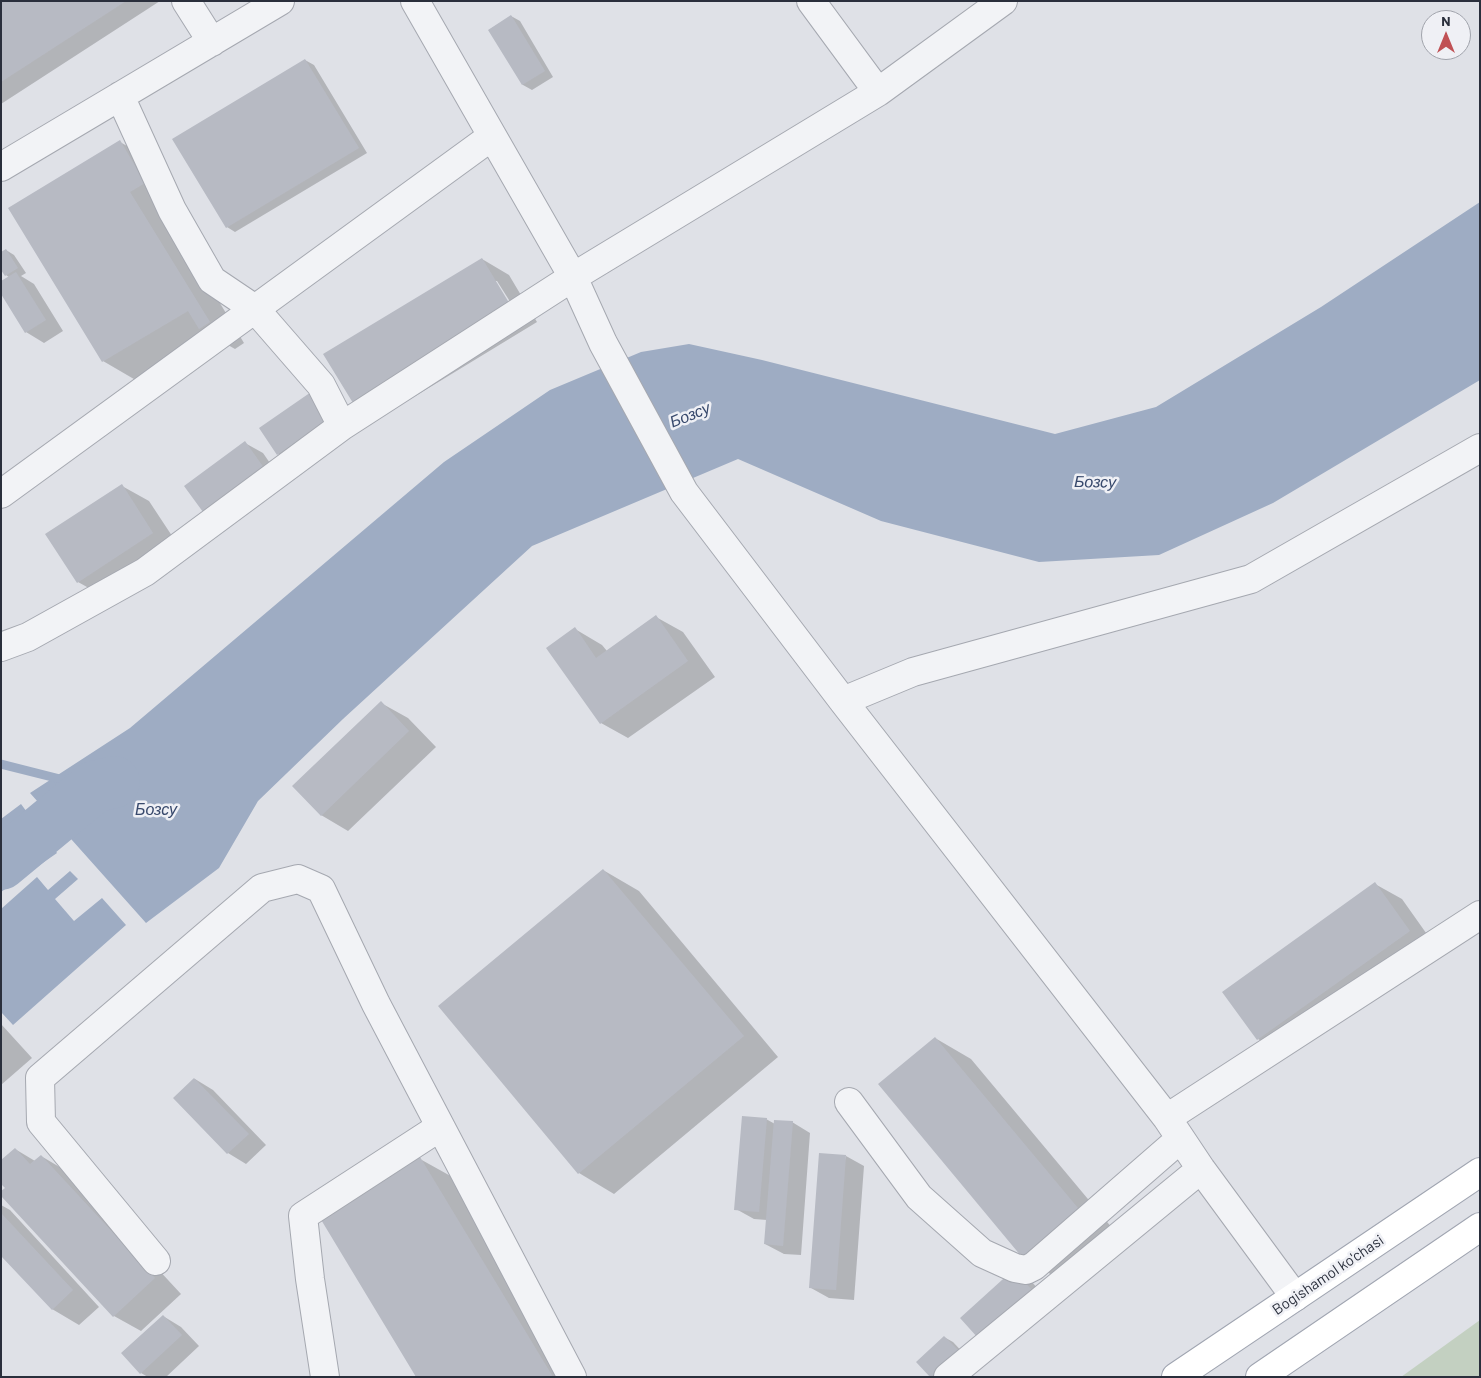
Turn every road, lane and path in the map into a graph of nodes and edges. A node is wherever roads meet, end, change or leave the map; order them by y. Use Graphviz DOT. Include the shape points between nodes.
graph roads {
  1 [pos="186,1"];
  2 [pos="280,1"];
  3 [pos="415,1"];
  4 [pos="811,1"];
  5 [pos="1003,1"];
  6 [pos="212,42"];
  7 [pos="878,92"];
  8 [pos="120,96"];
  9 [pos="491,137"];
  10 [pos="1,166"];
  11 [pos="573,277"];
  12 [pos="255,309"];
  13 [pos="342,426"];
  14 [pos="1480,448"];
  15 [pos="1,494"];
  16 [pos="1,647"];
  17 [pos="843,701"];
  18 [pos="1480,915"];
  19 [pos="849,1102"];
  20 [pos="440,1127"];
  21 [pos="1173,1128"];
  22 [pos="1201,1169"];
  23 [pos="1480,1172"];
  24 [pos="1480,1227"];
  25 [pos="156,1261"];
  26 [pos="1295,1297"];
  27 [pos="325,1377"];
  28 [pos="572,1377"];
  29 [pos="948,1377"];
  30 [pos="1176,1377"];
  31 [pos="1260,1377"];
  1 -- 6 [label="lane"];
  2 -- 6 [label="lane"];
  3 -- 9 [label="lane"];
  4 -- 7 [label="lane"];
  5 -- 7 [label="lane"];
  6 -- 8 [label="lane"];
  7 -- 11 [label="lane"];
  8 -- 10 [label="lane"];
  8 -- 12 [label="lane" via="172,210 212,280"];
  9 -- 11 [label="lane"];
  9 -- 12 [label="lane"];
  11 -- 13 [label="lane"];
  11 -- 17 [label="lane" via="603,343 684,492"];
  12 -- 13 [label="lane" via="321,385"];
  12 -- 15 [label="lane"];
  13 -- 16 [label="lane" via="145,572 28,637"];
  14 -- 17 [label="lane" via="1251,579 913,672"];
  17 -- 21 [label="lane"];
  18 -- 21 [label="lane"];
  19 -- 21 [label="lane" via="919,1197 982,1253 1008,1266 1026,1270 1034,1266"];
  20 -- 25 [label="lane" via="321,889 298,879 262,888 40,1078 41,1122"];
  20 -- 27 [label="lane" via="303,1216"];
  20 -- 28 [label="lane"];
  21 -- 22 [label="lane"];
  22 -- 26 [label="lane"];
  22 -- 29 [label="lane"];
  23 -- 26 [label="main road, Bogishamol ko'chasi"];
  24 -- 31 [label="main road"];
  26 -- 30 [label="main road, Bogishamol ko'chasi"];
}
